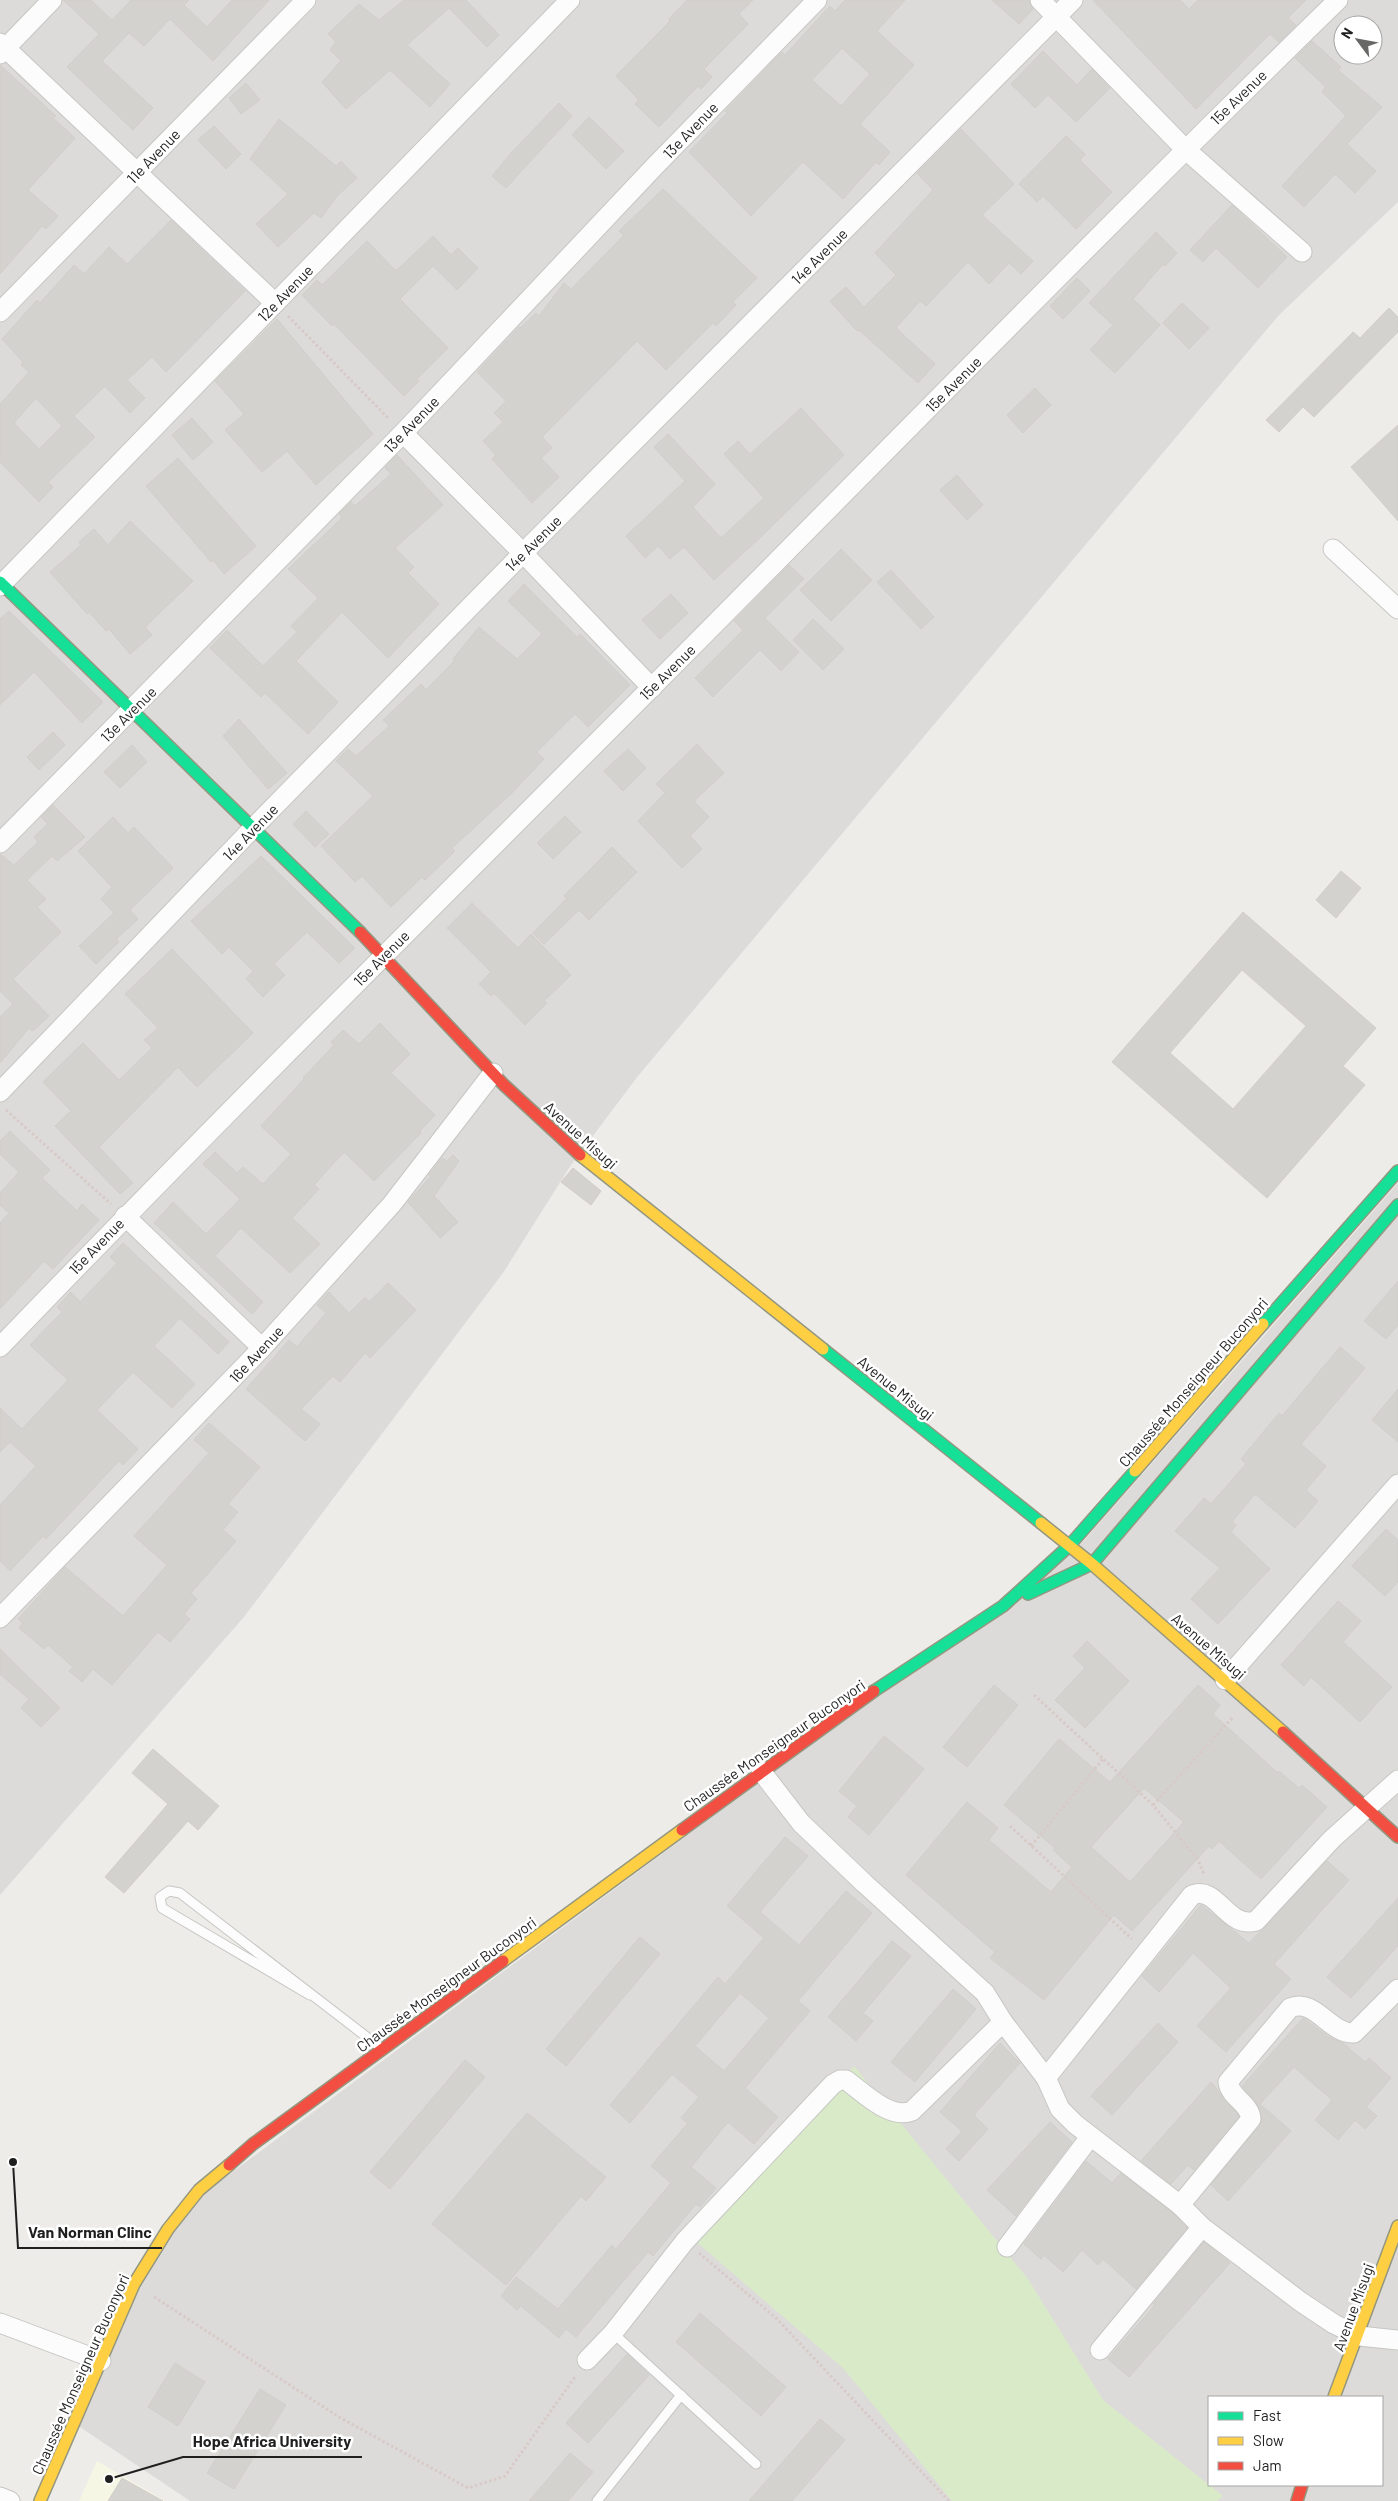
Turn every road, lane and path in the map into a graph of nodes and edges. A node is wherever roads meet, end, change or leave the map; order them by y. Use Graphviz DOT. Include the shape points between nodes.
graph roads {
  1 [pos="52,0"];
  2 [pos="306,0"];
  3 [pos="570,0"];
  4 [pos="817,0"];
  5 [pos="1040,0"];
  6 [pos="1073,0"];
  7 [pos="1338,0"];
  8 [pos="1057,17"];
  9 [pos="2,49"];
  10 [pos="1185,149"];
  11 [pos="137,172"];
  12 [pos="1302,252"];
  13 [pos="275,303"];
  14 [pos="0,312"];
  15 [pos="403,433"];
  16 [pos="1334,549"];
  17 [pos="523,552"];
  18 [pos="1,584"];
  19 [pos="1398,609"];
  20 [pos="652,688"];
  21 [pos="133,709"];
  22 [pos="253,828"];
  23 [pos="0,843"];
  24 [pos="384,955"];
  25 [pos="499,1079"];
  26 [pos="0,1092"];
  27 [pos="0,1104"];
  28 [pos="1398,1170"];
  29 [pos="1398,1205"];
  30 [pos="125,1216"];
  31 [pos="0,1347"];
  32 [pos="262,1348"];
  33 [pos="1398,1484"];
  34 [pos="1069,1546"];
  35 [pos="1092,1564"];
  36 [pos="1003,1606"];
  37 [pos="0,1618"];
  38 [pos="1225,1680"];
  39 [pos="1034,1696"];
  40 [pos="1248,1700"];
  41 [pos="1103,1759"];
  42 [pos="761,1771"];
  43 [pos="1398,1780"];
  44 [pos="1153,1805"];
  45 [pos="1368,1809"];
  46 [pos="1010,1826"];
  47 [pos="1398,1836"];
  48 [pos="1031,1846"];
  49 [pos="1200,1892"];
  50 [pos="1145,1951"];
  51 [pos="1398,1989"];
  52 [pos="310,1995"];
  53 [pos="1003,2022"];
  54 [pos="382,2049"];
  55 [pos="1046,2078"];
  56 [pos="1090,2137"];
  57 [pos="1180,2205"];
  58 [pos="1398,2226"];
  59 [pos="1202,2227"];
  60 [pos="685,2241"];
  61 [pos="1007,2247"];
  62 [pos="134,2284"];
  63 [pos="0,2322"];
  64 [pos="612,2333"];
  65 [pos="1359,2336"];
  66 [pos="1398,2340"];
  67 [pos="1100,2350"];
  68 [pos="587,2360"];
  69 [pos="101,2361"];
  70 [pos="681,2395"];
  71 [pos="1334,2396"];
  72 [pos="756,2464"];
  73 [pos="1302,2486"];
  74 [pos="0,2497"];
  75 [pos="10,2501"];
  76 [pos="40,2501"];
  77 [pos="597,2501"];
  78 [pos="950,2501"];
  79 [pos="1297,2501"];
  1 -- 9 [label="street"];
  2 -- 11 [label="street, 11e Avenue"];
  3 -- 13 [label="street, 12e Avenue"];
  4 -- 15 [label="street, 13e Avenue" via="654,166"];
  5 -- 8 [label="street"];
  6 -- 8 [label="street, 14e Avenue"];
  7 -- 10 [label="street, 15e Avenue"];
  8 -- 10 [label="street"];
  8 -- 17 [label="street, 14e Avenue"];
  9 -- 11 [label="street"];
  10 -- 12 [label="street"];
  10 -- 20 [label="street, 15e Avenue"];
  11 -- 13 [label="street"];
  11 -- 14 [label="street, 11e Avenue"];
  13 -- 15 [label="path"];
  13 -- 18 [label="street, 12e Avenue"];
  15 -- 17 [label="street"];
  15 -- 21 [label="street, 13e Avenue"];
  16 -- 19 [label="street"];
  17 -- 20 [label="street"];
  17 -- 22 [label="street, 14e Avenue"];
  18 -- 21 [label="street, Avenue Misugi"];
  20 -- 24 [label="street, 15e Avenue"];
  21 -- 22 [label="street, Avenue Misugi"];
  21 -- 23 [label="street, 13e Avenue"];
  22 -- 24 [label="street, Avenue Misugi"];
  22 -- 26 [label="street, 14e Avenue"];
  24 -- 25 [label="street, Avenue Misugi"];
  24 -- 30 [label="street, 15e Avenue"];
  25 -- 32 [label="street, 16e Avenue"];
  25 -- 34 [label="street, Avenue Misugi" via="562,1140"];
  27 -- 30 [label="path"];
  28 -- 34 [label="street, Chaussée Monseigneur Buconyori"];
  29 -- 35 [label="street, Chaussée Monseigneur Buconyori"];
  30 -- 31 [label="street, 15e Avenue"];
  30 -- 32 [label="street"];
  32 -- 37 [label="street, 16e Avenue"];
  33 -- 38 [label="street"];
  34 -- 35 [label="street, Avenue Misugi"];
  34 -- 36 [label="street, Chaussée Monseigneur Buconyori"];
  35 -- 36 [label="street, Chaussée Monseigneur Buconyori"];
  35 -- 38 [label="street, Avenue Misugi"];
  36 -- 42 [label="street, Chaussée Monseigneur Buconyori" via="844,1711"];
  38 -- 40 [label="street, Avenue Misugi"];
  39 -- 41 [label="path"];
  40 -- 44 [label="path"];
  40 -- 45 [label="street, Avenue Misugi"];
  41 -- 44 [label="path"];
  41 -- 48 [label="path"];
  42 -- 53 [label="street" via="801,1823 968,1976 985,1993"];
  42 -- 54 [label="street, Chaussée Monseigneur Buconyori"];
  43 -- 45 [label="street"];
  44 -- 49 [label="path" via="1198,1860 1205,1873"];
  45 -- 47 [label="street, Avenue Misugi"];
  45 -- 49 [label="street" via="1332,1839 1256,1921 1246,1924 1237,1920 1207,1894"];
  46 -- 48 [label="path"];
  48 -- 50 [label="path"];
  49 -- 50 [label="street" via="1192,1895"];
  50 -- 55 [label="street"];
  51 -- 57 [label="street" via="1354,2033 1335,2027 1306,2005 1290,2008 1228,2082 1229,2090 1250,2112 1251,2119"];
  52 -- 52 [label="lane" via="180,1893 169,1891 160,1897 162,1908"];
  52 -- 54 [label="lane"];
  53 -- 55 [label="street"];
  53 -- 60 [label="street" via="912,2111 905,2114 894,2114 846,2080 834,2084"];
  54 -- 62 [label="street, Chaussée Monseigneur Buconyori" via="253,2144 200,2190 168,2229"];
  55 -- 56 [label="street" via="1060,2109"];
  56 -- 57 [label="street"];
  56 -- 61 [label="street"];
  57 -- 59 [label="street"];
  58 -- 65 [label="street, Avenue Misugi"];
  59 -- 65 [label="street" via="1301,2302"];
  59 -- 67 [label="street"];
  60 -- 64 [label="street"];
  60 -- 78 [label="path" via="776,2318"];
  62 -- 68 [label="path" via="339,2417 468,2488 505,2476"];
  62 -- 69 [label="street, Chaussée Monseigneur Buconyori"];
  63 -- 69 [label="street"];
  64 -- 68 [label="street"];
  64 -- 70 [label="lane"];
  65 -- 66 [label="street"];
  65 -- 71 [label="street, Avenue Misugi"];
  69 -- 76 [label="street, Chaussée Monseigneur Buconyori"];
  70 -- 72 [label="lane"];
  70 -- 77 [label="lane"];
  73 -- 79 [label="street"];
  74 -- 75 [label="street"];
}
